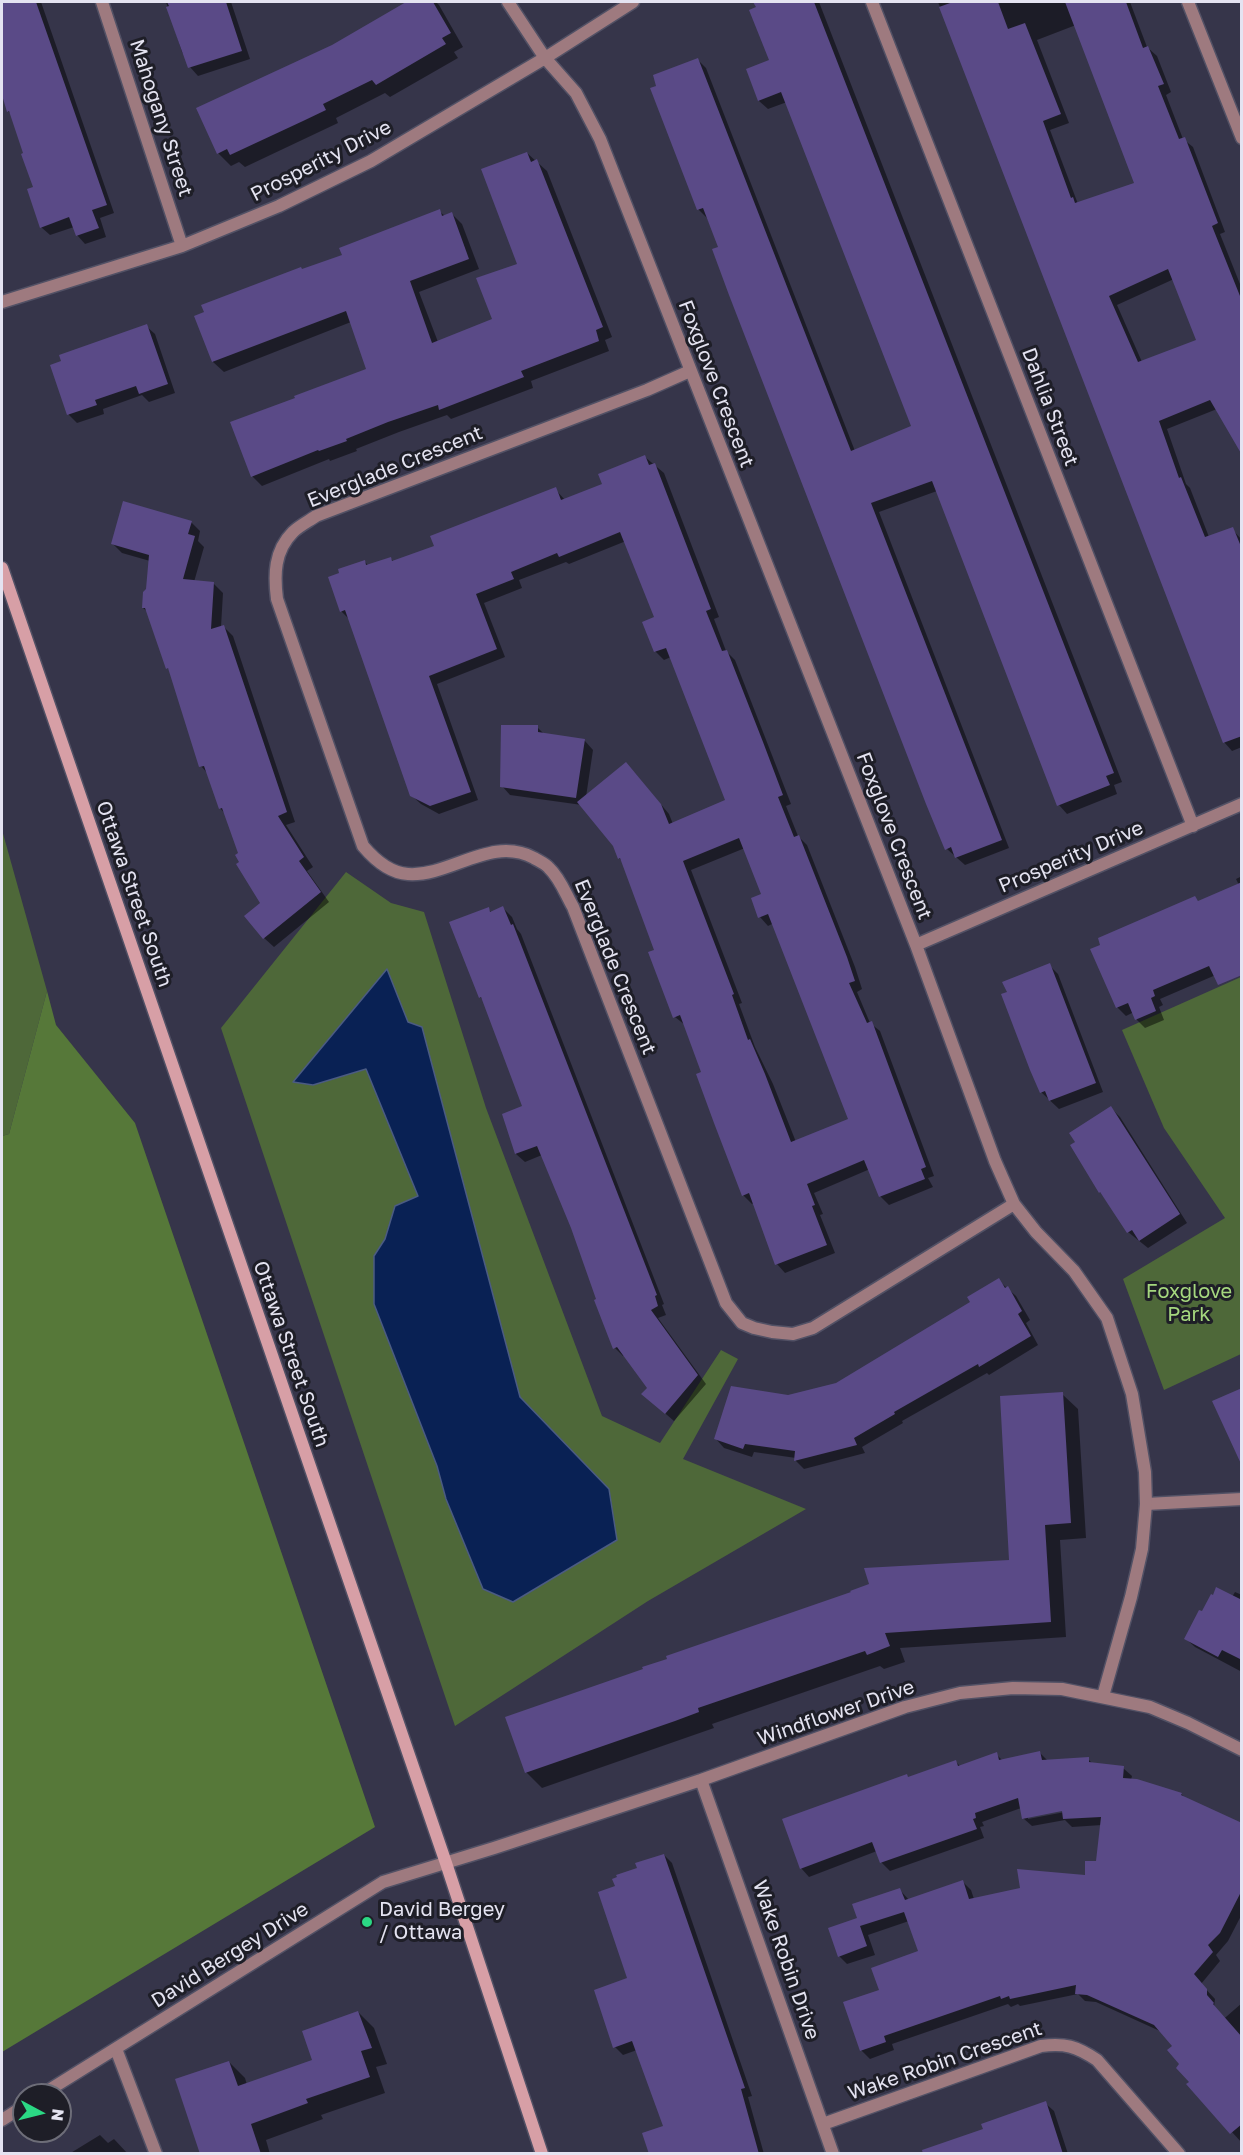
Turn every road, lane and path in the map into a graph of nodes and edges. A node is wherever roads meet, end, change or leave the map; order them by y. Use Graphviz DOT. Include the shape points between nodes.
graph roads {
  1 [pos="102,2"];
  2 [pos="508,2"];
  3 [pos="633,2"];
  4 [pos="872,2"];
  5 [pos="1188,2"];
  6 [pos="545,57"];
  7 [pos="1242,138"];
  8 [pos="182,246"];
  9 [pos="2,302"];
  10 [pos="690,371"];
  11 [pos="2,568"];
  12 [pos="1242,804"];
  13 [pos="1193,826"];
  14 [pos="916,945"];
  15 [pos="1014,1204"];
  16 [pos="1242,1499"];
  17 [pos="1146,1503"];
  18 [pos="1103,1696"];
  19 [pos="1242,1750"];
  20 [pos="701,1780"];
  21 [pos="446,1863"];
  22 [pos="116,2049"];
  23 [pos="61,2083"];
  24 [pos="823,2124"];
  25 [pos="156,2154"];
  26 [pos="542,2154"];
  27 [pos="832,2154"];
  28 [pos="1179,2154"];
  1 -- 8 [label="street, Mahogany Street"];
  2 -- 6 [label="street, Foxglove Crescent"];
  3 -- 6 [label="street, Prosperity Drive"];
  4 -- 13 [label="street, Dahlia Street"];
  5 -- 7 [label="street"];
  6 -- 8 [label="street, Prosperity Drive" via="371,161 279,206"];
  6 -- 10 [label="street, Foxglove Crescent" via="576,93 600,139"];
  8 -- 9 [label="street, Prosperity Drive"];
  10 -- 14 [label="street, Foxglove Crescent"];
  10 -- 15 [label="street, Everglade Crescent" via="316,516 292,532 278,554 274,577 277,599 363,846 375,861 407,874 425,873 508,850 549,867 573,908 726,1303 742,1323 793,1334 813,1328"];
  11 -- 21 [label="main road, Ottawa Street South"];
  12 -- 13 [label="street, Prosperity Drive"];
  13 -- 14 [label="street, Prosperity Drive"];
  14 -- 15 [label="street, Foxglove Crescent"];
  15 -- 17 [label="street, Foxglove Crescent" via="1074,1271 1107,1318 1132,1394"];
  16 -- 17 [label="street"];
  17 -- 18 [label="street, Foxglove Crescent" via="1142,1549"];
  18 -- 19 [label="street, Windflower Drive" via="1150,1707"];
  18 -- 20 [label="street, Windflower Drive" via="1062,1689 960,1693 906,1707"];
  20 -- 21 [label="street, Windflower Drive"];
  20 -- 24 [label="street, Wake Robin Drive"];
  21 -- 22 [label="street, David Bergey Drive" via="383,1882"];
  21 -- 26 [label="main road, Ottawa Street South"];
  22 -- 23 [label="street, David Bergey Drive"];
  22 -- 25 [label="street"];
  24 -- 27 [label="street, Wake Robin Drive"];
  24 -- 28 [label="street, Wake Robin Crescent" via="1041,2046 1061,2044 1097,2060"];
}
